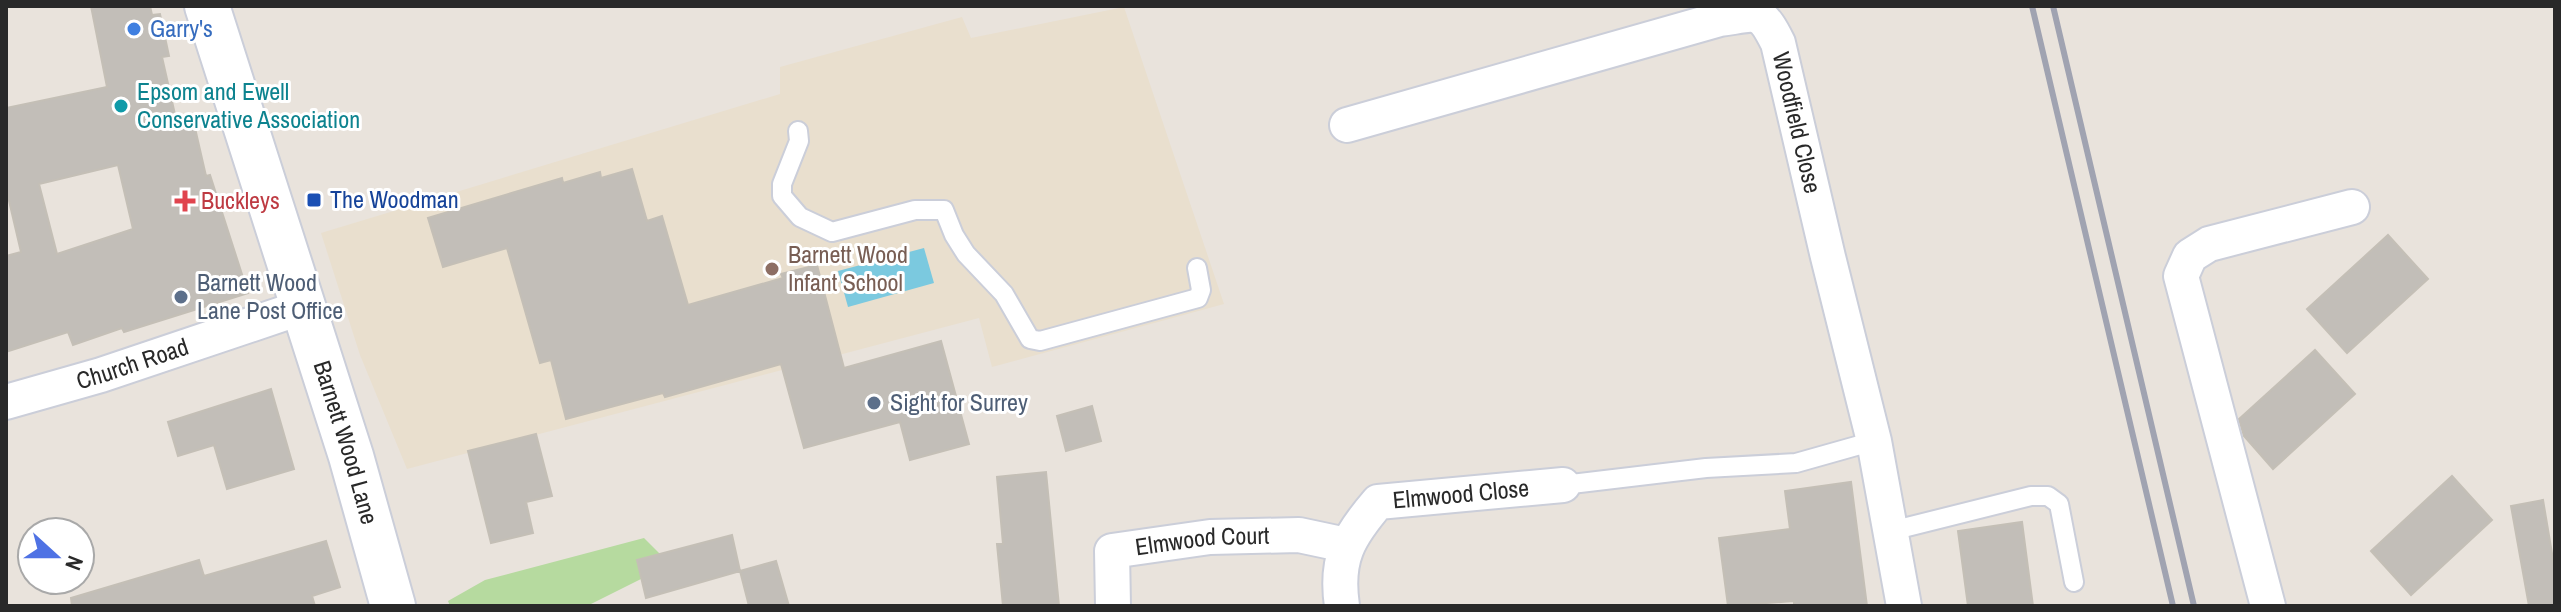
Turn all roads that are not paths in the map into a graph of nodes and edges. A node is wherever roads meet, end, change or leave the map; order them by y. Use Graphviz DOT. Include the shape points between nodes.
graph roads {
  1 [pos="207,6"];
  2 [pos="1347,125"];
  3 [pos="798,131"];
  4 [pos="2352,207"];
  5 [pos="1197,268"];
  6 [pos="303,307"];
  7 [pos="6,402"];
  8 [pos="1874,441"];
  9 [pos="1563,485"];
  10 [pos="1891,531"];
  11 [pos="1346,545"];
  12 [pos="2074,582"];
  13 [pos="393,606"];
  14 [pos="1113,606"];
  15 [pos="1342,606"];
  16 [pos="1904,606"];
  17 [pos="2268,606"];
  1 -- 6 [label="street, Barnett Wood Lane"];
  2 -- 8 [label="street, Woodfield Close" via="1720,19 1754,14 1766,20 1778,43"];
  3 -- 5 [label="lane" via="782,196 800,217 832,232 915,210 944,210 966,254 1004,294 1030,339 1040,341 1198,298"];
  4 -- 17 [label="street" via="2209,244 2190,256 2181,276"];
  6 -- 7 [label="street, Church Road"];
  6 -- 13 [label="street, Barnett Wood Lane"];
  8 -- 9 [label="lane" via="1796,463"];
  8 -- 10 [label="street, Woodfield Close"];
  9 -- 11 [label="street, Elmwood Close" via="1378,502"];
  10 -- 12 [label="lane" via="2048,496 2059,504"];
  10 -- 16 [label="street, Woodfield Close"];
  11 -- 14 [label="street, Elmwood Court" via="1299,535 1210,537 1112,551"];
  11 -- 15 [label="street, Elmwood Close" via="1339,585"];
}
